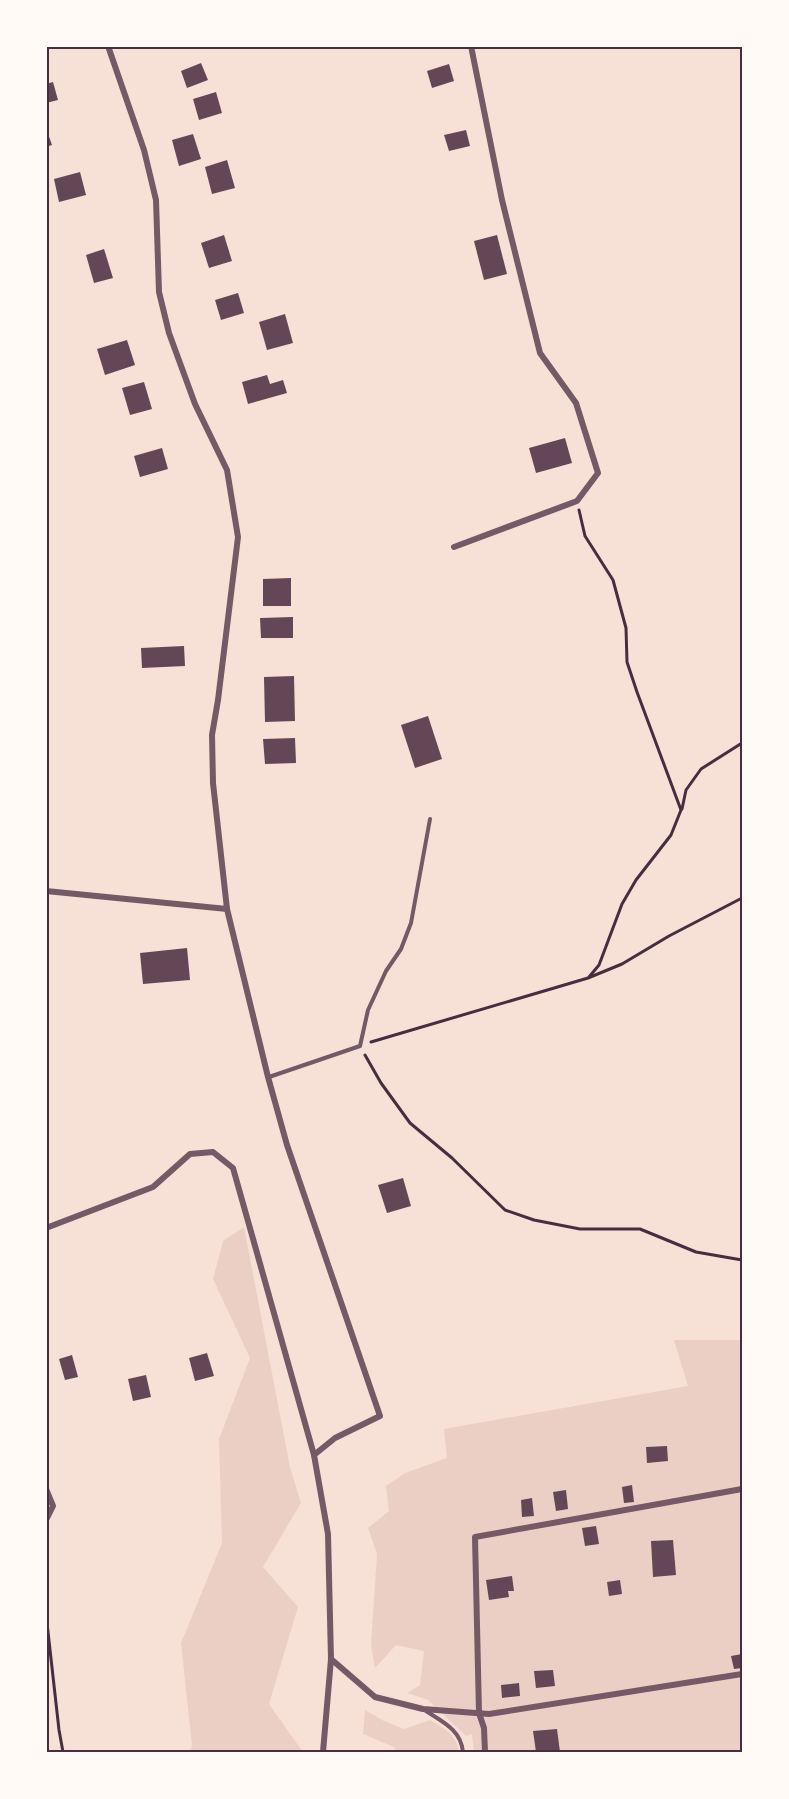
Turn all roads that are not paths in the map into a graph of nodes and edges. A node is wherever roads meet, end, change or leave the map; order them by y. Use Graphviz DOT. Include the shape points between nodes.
graph roads {
  1 [pos="108,46"];
  2 [pos="471,46"];
  3 [pos="454,548"];
  4 [pos="430,819"];
  5 [pos="46,891"];
  6 [pos="227,909"];
  7 [pos="268,1077"];
  8 [pos="46,1228"];
  9 [pos="314,1455"];
  10 [pos="46,1489"];
  11 [pos="742,1489"];
  12 [pos="46,1520"];
  13 [pos="331,1659"];
  14 [pos="742,1674"];
  15 [pos="423,1709"];
  16 [pos="479,1713"];
  17 [pos="323,1752"];
  18 [pos="463,1752"];
  19 [pos="485,1752"];
  1 -- 6 [label="street" via="144,150 156,200 159,292 169,333 195,404 227,470 238,537 212,735 213,783"];
  2 -- 3 [label="street" via="502,200 540,353 576,403 598,473 577,501"];
  4 -- 7 [label="lane" via="411,923 369,1010 360,1046"];
  5 -- 6 [label="street"];
  6 -- 7 [label="street"];
  7 -- 9 [label="street" via="380,1416 335,1438"];
  8 -- 9 [label="street" via="153,1187 190,1154 213,1152 233,1168"];
  9 -- 13 [label="street" via="328,1534"];
  10 -- 12 [label="street" via="53,1506"];
  11 -- 16 [label="street" via="475,1537"];
  13 -- 15 [label="street" via="375,1697"];
  13 -- 17 [label="street"];
  14 -- 16 [label="street"];
  15 -- 16 [label="street"];
  15 -- 18 [label="lane" via="453,1729"];
  16 -- 19 [label="street"];
}
